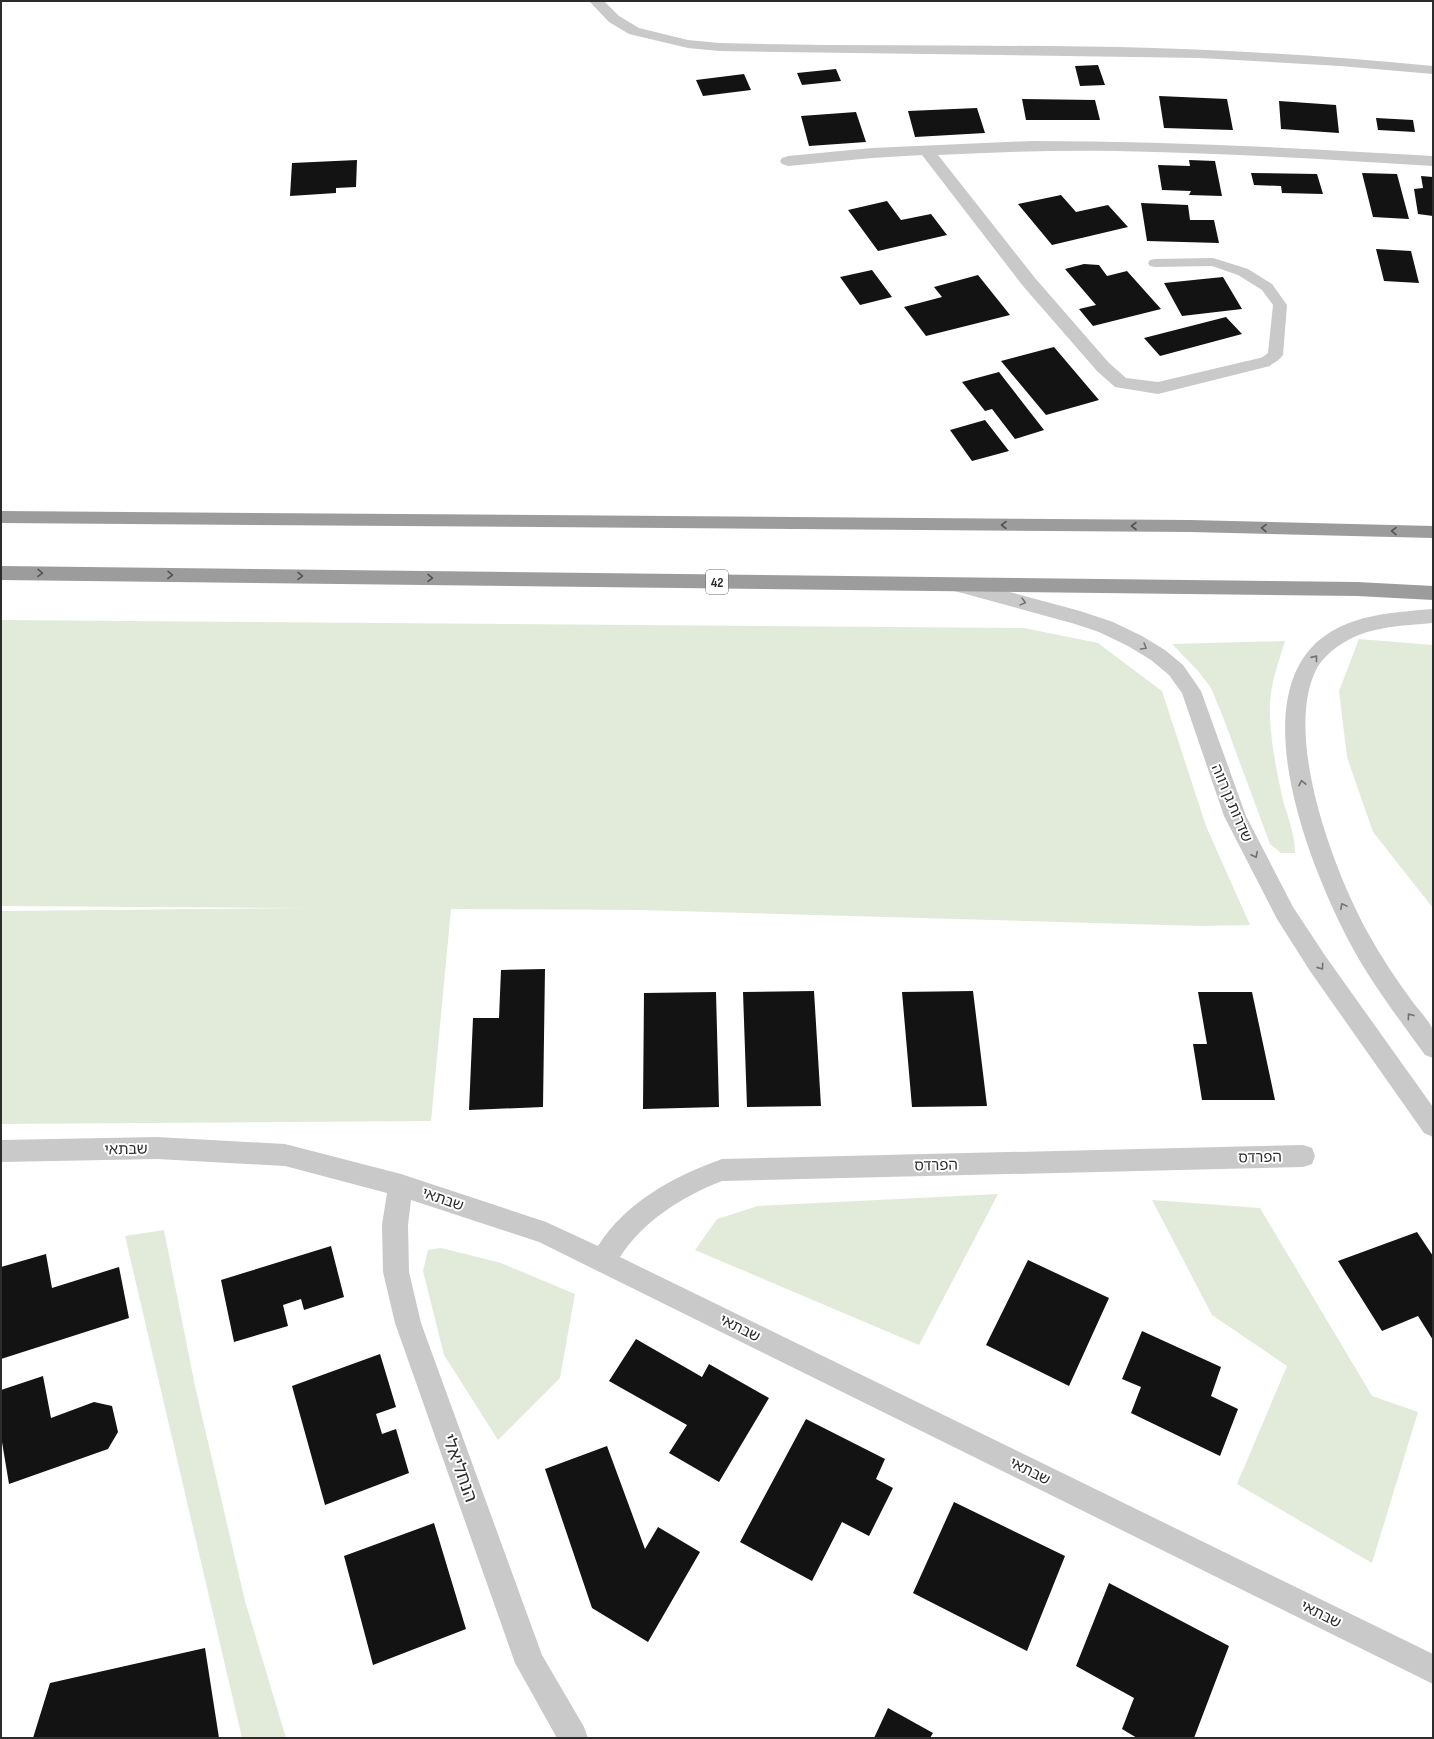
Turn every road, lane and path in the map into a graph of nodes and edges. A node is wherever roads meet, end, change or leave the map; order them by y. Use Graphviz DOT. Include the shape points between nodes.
graph roads {
  1 [pos="596,1"];
  2 [pos="1433,70"];
  3 [pos="928,151"];
  4 [pos="788,161"];
  5 [pos="1433,161"];
  6 [pos="1155,263"];
  7 [pos="1264,362"];
  8 [pos="1,517"];
  9 [pos="1433,532"];
  10 [pos="1,573"];
  11 [pos="958,584"];
  12 [pos="1433,593"];
  13 [pos="1433,616"];
  14 [pos="1433,1048"];
  15 [pos="1433,1126"];
  16 [pos="1,1151"];
  17 [pos="1303,1156"];
  18 [pos="401,1185"];
  19 [pos="603,1261"];
  20 [pos="1433,1669"];
  21 [pos="573,1738"];
  1 -- 2 [label="street" via="614,19 634,31 688,44 719,47 1137,52 1253,56"];
  3 -- 4 [label="street"];
  3 -- 5 [label="street" via="1032,146 1116,146"];
  3 -- 7 [label="street" via="1029,282 1120,383 1158,388"];
  6 -- 7 [label="lane" via="1213,262 1243,272 1267,287 1280,305 1275,355"];
  9 -- 8 [label="highway, one-way" via="1182,526"];
  10 -- 11 [label="highway, 42, one-way"];
  11 -- 12 [label="highway, 42"];
  11 -- 15 [label="street, שדרות גן רווה, one-way" via="1106,627 1158,655 1176,670 1191,691 1235,816 1285,912 1318,964"];
  14 -- 13 [label="street, one-way" via="1381,976 1337,896 1310,821 1295,742 1295,711 1299,690 1307,667 1319,653 1335,639 1355,629 1397,619"];
  16 -- 18 [label="street, שבתאי" via="157,1148 285,1155"];
  17 -- 19 [label="street, הפרדס" via="722,1170 703,1176 652,1207 626,1229"];
  18 -- 19 [label="street, שבתאי" via="546,1233"];
  18 -- 21 [label="street, הנחליאלי" via="396,1225 396,1272 408,1323 530,1663"];
  19 -- 20 [label="street, שבתאי"];
}
